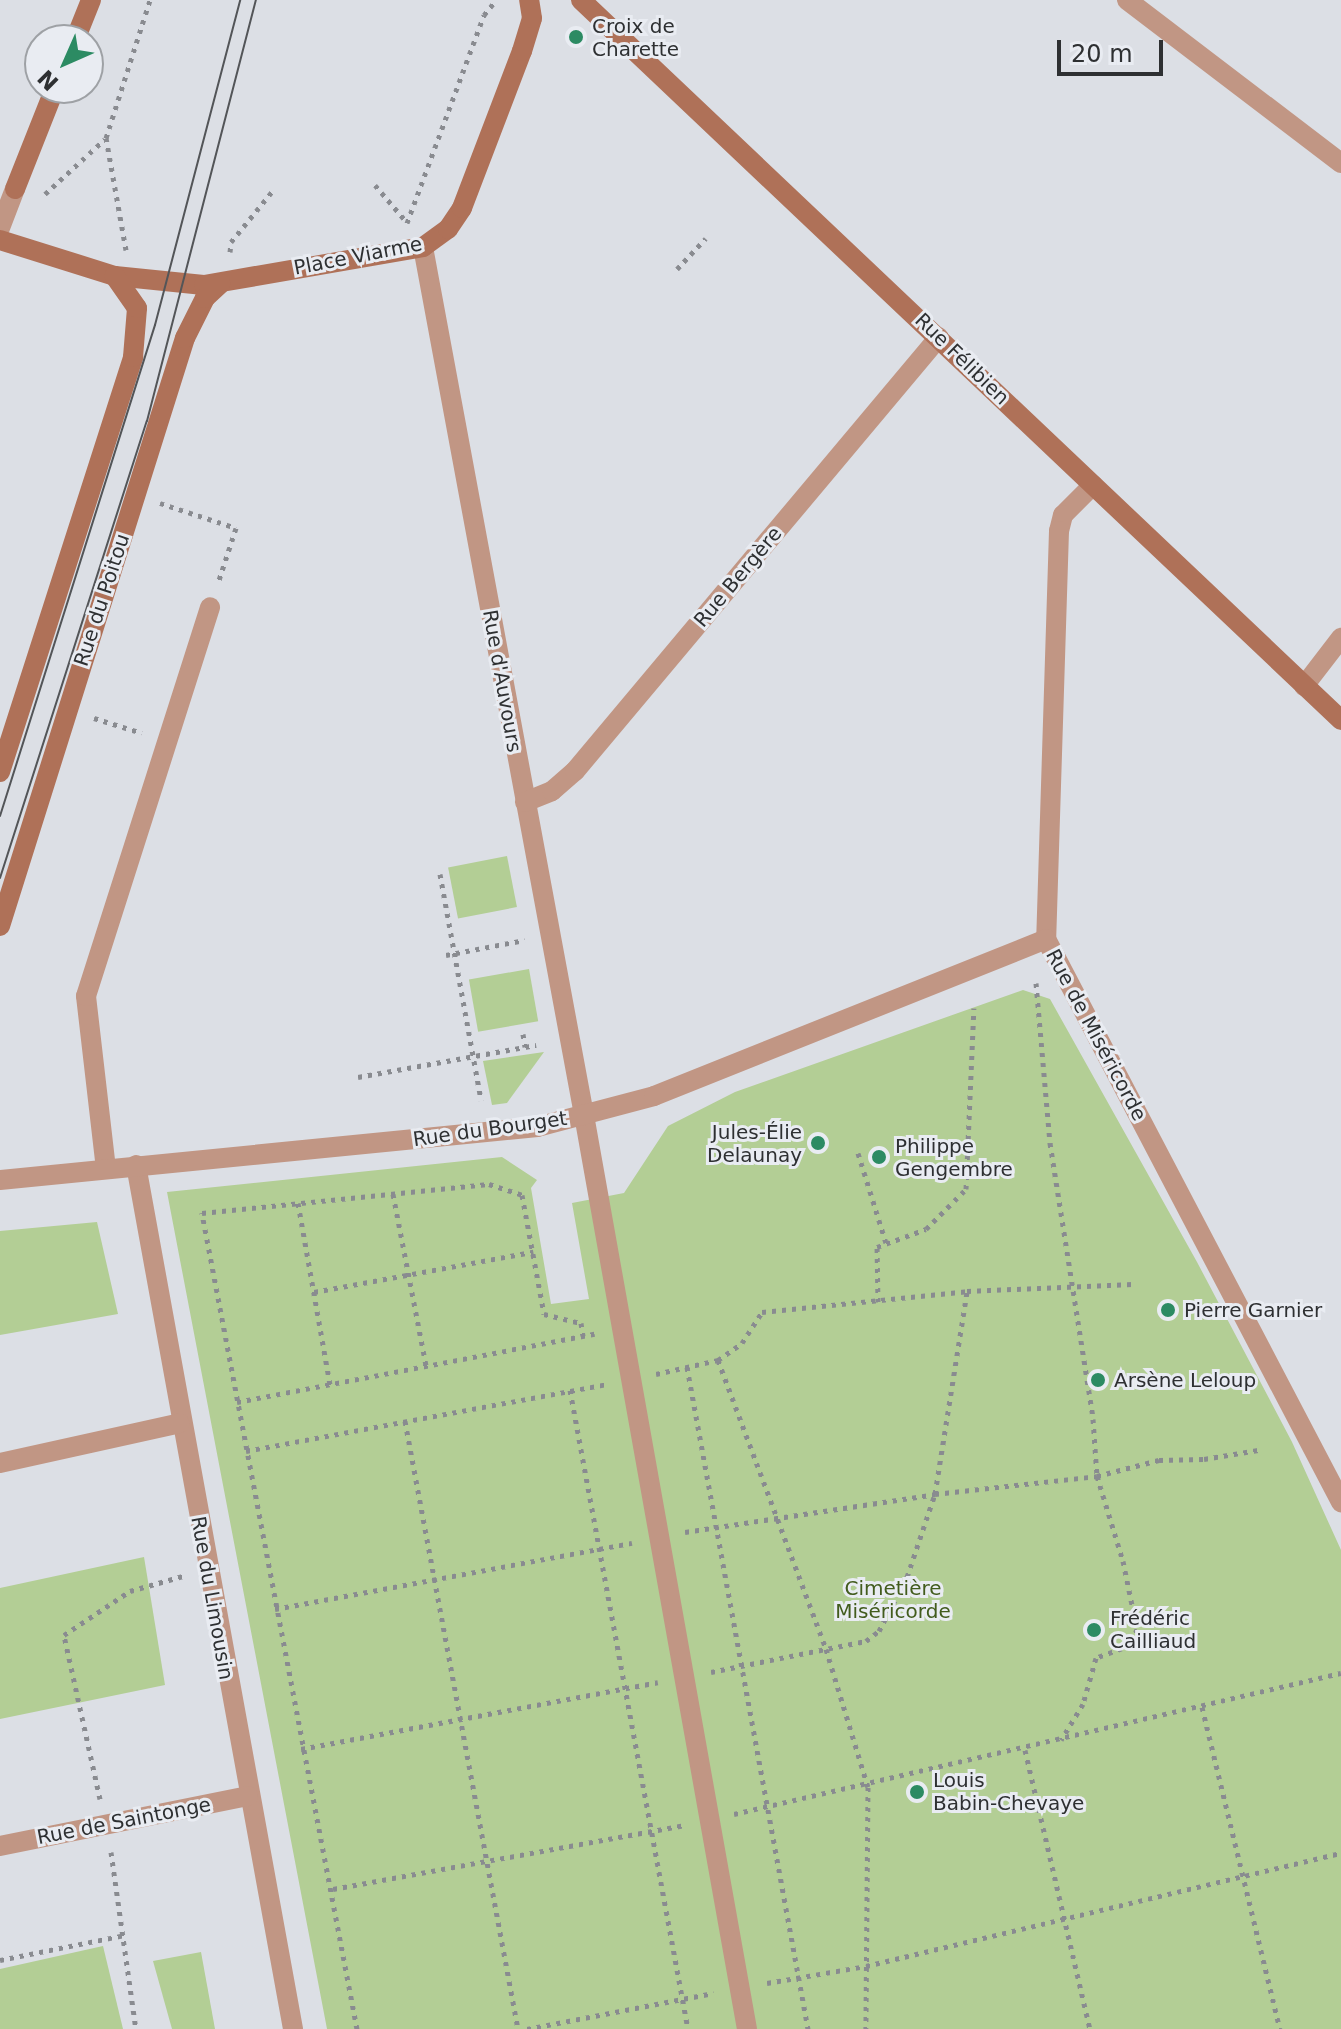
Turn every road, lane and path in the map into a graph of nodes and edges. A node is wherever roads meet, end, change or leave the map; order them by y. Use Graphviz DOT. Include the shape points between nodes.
graph roads {
  1 [pos="91,0"];
  2 [pos="150,0"];
  3 [pos="496,0"];
  4 [pos="529,0"];
  5 [pos="581,0"];
  6 [pos="1127,0"];
  7 [pos="81,24"];
  8 [pos="49,104"];
  9 [pos="106,138"];
  10 [pos="1341,163"];
  11 [pos="375,185"];
  12 [pos="274,189"];
  13 [pos="35,203"];
  14 [pos="404,219"];
  15 [pos="0,228"];
  16 [pos="706,238"];
  17 [pos="0,240"];
  18 [pos="423,247"];
  19 [pos="677,269"];
  20 [pos="115,276"];
  21 [pos="224,282"];
  22 [pos="939,337"];
  23 [pos="1093,485"];
  24 [pos="136,495"];
  25 [pos="210,607"];
  26 [pos="1341,638"];
  27 [pos="1304,686"];
  28 [pos="67,708"];
  29 [pos="1341,720"];
  30 [pos="167,741"];
  31 [pos="0,772"];
  32 [pos="525,802"];
  33 [pos="440,874"];
  34 [pos="0,926"];
  35 [pos="1046,939"];
  36 [pos="523,940"];
  37 [pos="455,953"];
  38 [pos="446,955"];
  39 [pos="1061,967"];
  40 [pos="974,1008"];
  41 [pos="523,1034"];
  42 [pos="536,1045"];
  43 [pos="525,1047"];
  44 [pos="473,1056"];
  45 [pos="358,1077"];
  46 [pos="481,1100"];
  47 [pos="584,1115"];
  48 [pos="858,1153"];
  49 [pos="136,1165"];
  50 [pos="106,1169"];
  51 [pos="0,1180"];
  52 [pos="393,1194"];
  53 [pos="298,1203"];
  54 [pos="886,1243"];
  55 [pos="533,1252"];
  56 [pos="408,1275"];
  57 [pos="1133,1284"];
  58 [pos="1070,1290"];
  59 [pos="967,1291"];
  60 [pos="314,1292"];
  61 [pos="878,1302"];
  62 [pos="620,1329"];
  63 [pos="583,1336"];
  64 [pos="718,1360"];
  65 [pos="426,1366"];
  66 [pos="687,1367"];
  67 [pos="628,1380"];
  68 [pos="330,1385"];
  69 [pos="570,1390"];
  70 [pos="237,1402"];
  71 [pos="405,1421"];
  72 [pos="180,1423"];
  73 [pos="1258,1450"];
  74 [pos="246,1451"];
  75 [pos="0,1463"];
  76 [pos="1097,1476"];
  77 [pos="935,1494"];
  78 [pos="1341,1502"];
  79 [pos="776,1517"];
  80 [pos="716,1526"];
  81 [pos="658,1538"];
  82 [pos="599,1549"];
  83 [pos="206,1569"];
  84 [pos="435,1579"];
  85 [pos="275,1609"];
  86 [pos="826,1649"];
  87 [pos="742,1666"];
  88 [pos="1341,1673"];
  89 [pos="684,1677"];
  90 [pos="625,1688"];
  91 [pos="1202,1707"];
  92 [pos="460,1719"];
  93 [pos="1060,1741"];
  94 [pos="301,1749"];
  95 [pos="1025,1750"];
  96 [pos="868,1787"];
  97 [pos="248,1796"];
  98 [pos="769,1807"];
  99 [pos="709,1819"];
  100 [pos="106,1825"];
  101 [pos="651,1832"];
  102 [pos="0,1846"];
  103 [pos="1341,1853"];
  104 [pos="488,1861"];
  105 [pos="1241,1877"];
  106 [pos="333,1889"];
  107 [pos="1064,1919"];
  108 [pos="125,1935"];
  109 [pos="0,1960"];
  110 [pos="866,1966"];
  111 [pos="799,1977"];
  112 [pos="740,1989"];
  113 [pos="682,1999"];
  114 [pos="136,2029"];
  115 [pos="293,2029"];
  116 [pos="357,2029"];
  117 [pos="518,2029"];
  118 [pos="527,2029"];
  119 [pos="688,2029"];
  120 [pos="747,2029"];
  121 [pos="808,2029"];
  122 [pos="866,2029"];
  123 [pos="1090,2029"];
  124 [pos="1280,2029"];
  1 -- 7 [label="street"];
  2 -- 9 [label="path"];
  3 -- 14 [label="path" via="484,15"];
  4 -- 18 [label="street, Place Viarme" via="532,18 522,51 462,208 448,229"];
  5 -- 22 [label="street, Rue Félibien"];
  6 -- 10 [label="street"];
  8 -- 15 [label="street"];
  9 -- 13 [label="path"];
  9 -- 20 [label="path" via="126,252"];
  11 -- 14 [label="path"];
  12 -- 21 [label="path" via="231,242"];
  14 -- 18 [label="path"];
  16 -- 19 [label="path"];
  17 -- 20 [label="street, Place Viarme"];
  18 -- 21 [label="street, Place Viarme"];
  18 -- 32 [label="street, Rue d'Auvours"];
  20 -- 21 [label="street, Place Viarme"];
  20 -- 31 [label="street" via="137,308 133,357"];
  21 -- 24 [label="street, Rue du Poitou" via="205,298 189,327"];
  22 -- 23 [label="street, Rue Félibien"];
  22 -- 32 [label="street, Rue Bergère" via="575,771 552,791"];
  23 -- 27 [label="street, Rue Félibien"];
  23 -- 35 [label="street, Rue de Miséricorde" via="1063,515 1059,531"];
  24 -- 25 [label="path" via="236,528"];
  24 -- 28 [label="street, Rue du Poitou"];
  25 -- 30 [label="street"];
  26 -- 27 [label="street"];
  27 -- 29 [label="street, Rue Félibien"];
  28 -- 30 [label="path"];
  28 -- 34 [label="street, Rue du Poitou"];
  30 -- 50 [label="street" via="86,996"];
  32 -- 47 [label="street, Rue d'Auvours"];
  33 -- 37 [label="path"];
  35 -- 39 [label="street, Rue de Miséricorde"];
  35 -- 47 [label="street, Rue du Bourget" via="654,1096"];
  36 -- 37 [label="path"];
  37 -- 38 [label="path"];
  37 -- 44 [label="path"];
  39 -- 58 [label="path" via="1036,980"];
  39 -- 78 [label="street, Rue de Miséricorde"];
  40 -- 54 [label="path" via="966,1189 926,1229"];
  41 -- 43 [label="path"];
  42 -- 43 [label="path"];
  43 -- 44 [label="path"];
  44 -- 45 [label="path"];
  44 -- 46 [label="path"];
  47 -- 49 [label="street, Rue du Bourget" via="537,1127 371,1146"];
  47 -- 62 [label="street, Rue d'Auvours"];
  48 -- 54 [label="path"];
  49 -- 50 [label="street, Rue du Bourget"];
  49 -- 72 [label="street, Rue du Limousin"];
  50 -- 51 [label="street, Rue du Bourget"];
  52 -- 53 [label="path"];
  52 -- 55 [label="path" via="489,1184 522,1195"];
  52 -- 56 [label="path"];
  53 -- 60 [label="path"];
  53 -- 70 [label="path" via="202,1213"];
  54 -- 61 [label="path" via="873,1258"];
  55 -- 56 [label="path"];
  55 -- 63 [label="path" via="544,1314 581,1323"];
  56 -- 60 [label="path"];
  56 -- 65 [label="path"];
  57 -- 58 [label="path"];
  58 -- 59 [label="path"];
  58 -- 76 [label="path" via="1093,1419"];
  59 -- 61 [label="path"];
  59 -- 77 [label="path"];
  60 -- 68 [label="path"];
  61 -- 64 [label="path" via="762,1312 742,1343"];
  62 -- 63 [label="path"];
  62 -- 67 [label="street, Rue d'Auvours"];
  63 -- 65 [label="path"];
  64 -- 66 [label="path"];
  64 -- 79 [label="path"];
  65 -- 68 [label="path"];
  66 -- 67 [label="path"];
  66 -- 80 [label="path"];
  67 -- 69 [label="path"];
  67 -- 81 [label="street, Rue d'Auvours"];
  68 -- 70 [label="path"];
  69 -- 71 [label="path"];
  69 -- 82 [label="path"];
  70 -- 74 [label="path"];
  71 -- 74 [label="path"];
  71 -- 84 [label="path"];
  72 -- 75 [label="street"];
  72 -- 83 [label="street, Rue du Limousin"];
  73 -- 76 [label="path" via="1159,1460"];
  74 -- 85 [label="path"];
  76 -- 77 [label="path"];
  76 -- 93 [label="path" via="1123,1561 1137,1636 1131,1645 1096,1658 1083,1704"];
  77 -- 79 [label="path"];
  77 -- 86 [label="path" via="918,1550 879,1631 866,1641"];
  79 -- 80 [label="path"];
  79 -- 86 [label="path"];
  80 -- 81 [label="path"];
  80 -- 87 [label="path"];
  81 -- 82 [label="path"];
  81 -- 89 [label="street, Rue d'Auvours"];
  82 -- 84 [label="path"];
  82 -- 90 [label="path"];
  83 -- 97 [label="street, Rue du Limousin"];
  83 -- 100 [label="path" via="130,1591 64,1635"];
  84 -- 85 [label="path"];
  84 -- 92 [label="path"];
  85 -- 94 [label="path"];
  86 -- 87 [label="path"];
  86 -- 96 [label="path"];
  87 -- 89 [label="path"];
  87 -- 98 [label="path"];
  88 -- 91 [label="path"];
  89 -- 90 [label="path"];
  89 -- 99 [label="street, Rue d'Auvours"];
  90 -- 92 [label="path"];
  90 -- 101 [label="path"];
  91 -- 93 [label="path"];
  91 -- 105 [label="path"];
  92 -- 94 [label="path"];
  92 -- 104 [label="path"];
  93 -- 95 [label="path"];
  94 -- 106 [label="path"];
  95 -- 96 [label="path"];
  95 -- 107 [label="path"];
  96 -- 98 [label="path"];
  96 -- 110 [label="path"];
  97 -- 100 [label="street, Rue de Saintonge"];
  97 -- 115 [label="street, Rue du Limousin"];
  98 -- 99 [label="path"];
  98 -- 111 [label="path"];
  99 -- 101 [label="path"];
  99 -- 112 [label="street, Rue d'Auvours"];
  100 -- 102 [label="street, Rue de Saintonge"];
  100 -- 108 [label="path"];
  101 -- 104 [label="path"];
  101 -- 113 [label="path"];
  103 -- 105 [label="path"];
  104 -- 106 [label="path"];
  104 -- 117 [label="path"];
  105 -- 107 [label="path"];
  105 -- 124 [label="path"];
  106 -- 116 [label="path"];
  107 -- 110 [label="path"];
  107 -- 123 [label="path"];
  108 -- 109 [label="path"];
  108 -- 114 [label="path"];
  110 -- 111 [label="path"];
  110 -- 122 [label="path"];
  111 -- 112 [label="path"];
  111 -- 121 [label="path"];
  112 -- 113 [label="path"];
  112 -- 120 [label="street, Rue d'Auvours"];
  113 -- 118 [label="path"];
  113 -- 119 [label="path"];
}
